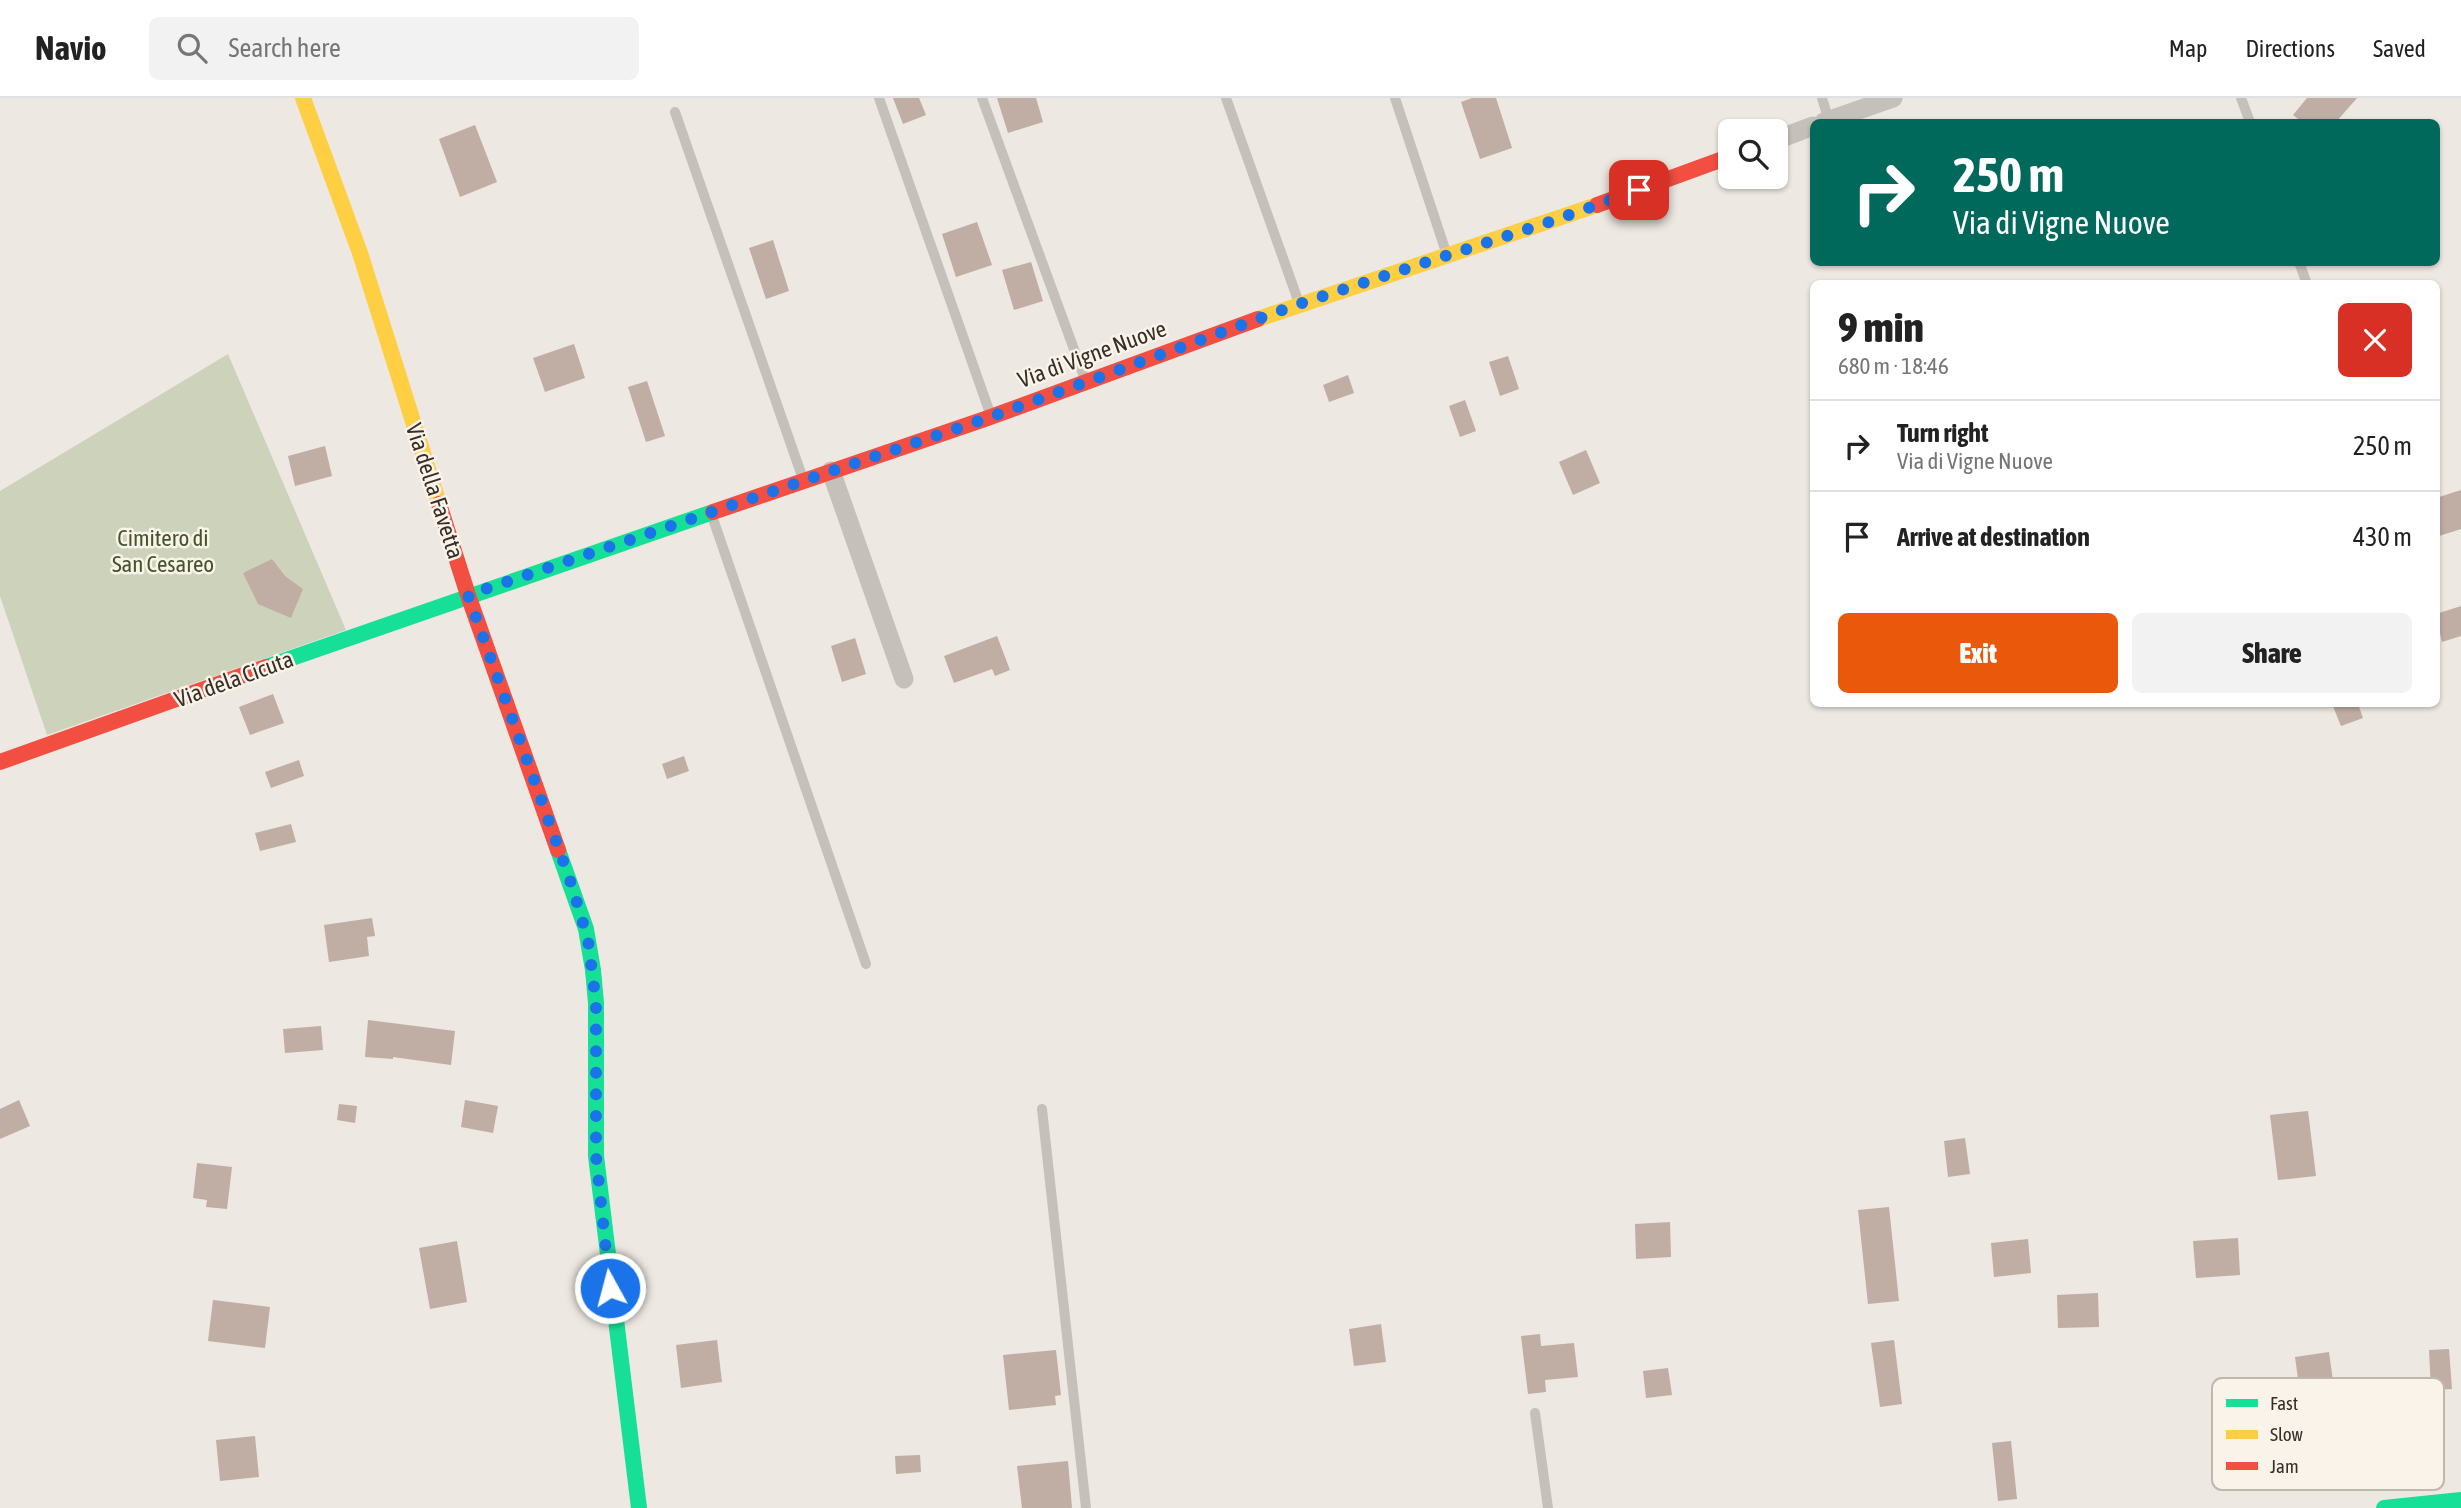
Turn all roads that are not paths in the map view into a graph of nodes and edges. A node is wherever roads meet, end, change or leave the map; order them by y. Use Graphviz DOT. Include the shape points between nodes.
graph roads {
  1 [pos="303,98"];
  2 [pos="879,98"];
  3 [pos="982,98"];
  4 [pos="1226,98"];
  5 [pos="1395,98"];
  6 [pos="1822,98"];
  7 [pos="1893,98"];
  8 [pos="2241,98"];
  9 [pos="675,112"];
  10 [pos="1822,119"];
  11 [pos="1833,119"];
  12 [pos="2249,119"];
  13 [pos="1810,127"];
  14 [pos="1788,135"];
  15 [pos="1718,161"];
  16 [pos="1447,255"];
  17 [pos="1299,304"];
  18 [pos="1086,382"];
  19 [pos="991,417"];
  20 [pos="831,471"];
  21 [pos="803,480"];
  22 [pos="710,512"];
  23 [pos="468,595"];
  24 [pos="904,679"];
  25 [pos="0,762"];
  26 [pos="866,964"];
  27 [pos="1042,1109"];
  28 [pos="1535,1413"];
  29 [pos="2461,1500"];
  30 [pos="639,1508"];
  31 [pos="1086,1508"];
  32 [pos="1548,1508"];
  33 [pos="2384,1508"];
  34 [pos="2390,1508"];
  1 -- 23 [label="street, Via della Favetta" via="360,253"];
  2 -- 19 [label="lane"];
  3 -- 18 [label="lane"];
  4 -- 17 [label="lane"];
  5 -- 16 [label="lane"];
  6 -- 10 [label="lane"];
  7 -- 11 [label="street"];
  8 -- 12 [label="lane"];
  9 -- 21 [label="lane"];
  13 -- 14 [label="street"];
  15 -- 16 [label="street, Via di Vigne Nuove"];
  16 -- 17 [label="street, Via di Vigne Nuove"];
  17 -- 18 [label="street, Via di Vigne Nuove"];
  18 -- 19 [label="street, Via di Vigne Nuove"];
  19 -- 20 [label="street, Via di Vigne Nuove"];
  20 -- 21 [label="street, Via di Vigne Nuove"];
  20 -- 24 [label="street"];
  21 -- 22 [label="street, Via di Vigne Nuove"];
  22 -- 23 [label="street, Via di Vigne Nuove"];
  22 -- 26 [label="lane"];
  23 -- 25 [label="street, Via dela Cicuta"];
  23 -- 30 [label="street, Via della Favetta" via="588,940 596,1003 596,1156"];
  27 -- 31 [label="lane"];
  28 -- 32 [label="lane"];
  29 -- 34 [label="street"];
  33 -- 34 [label="street"];
}
